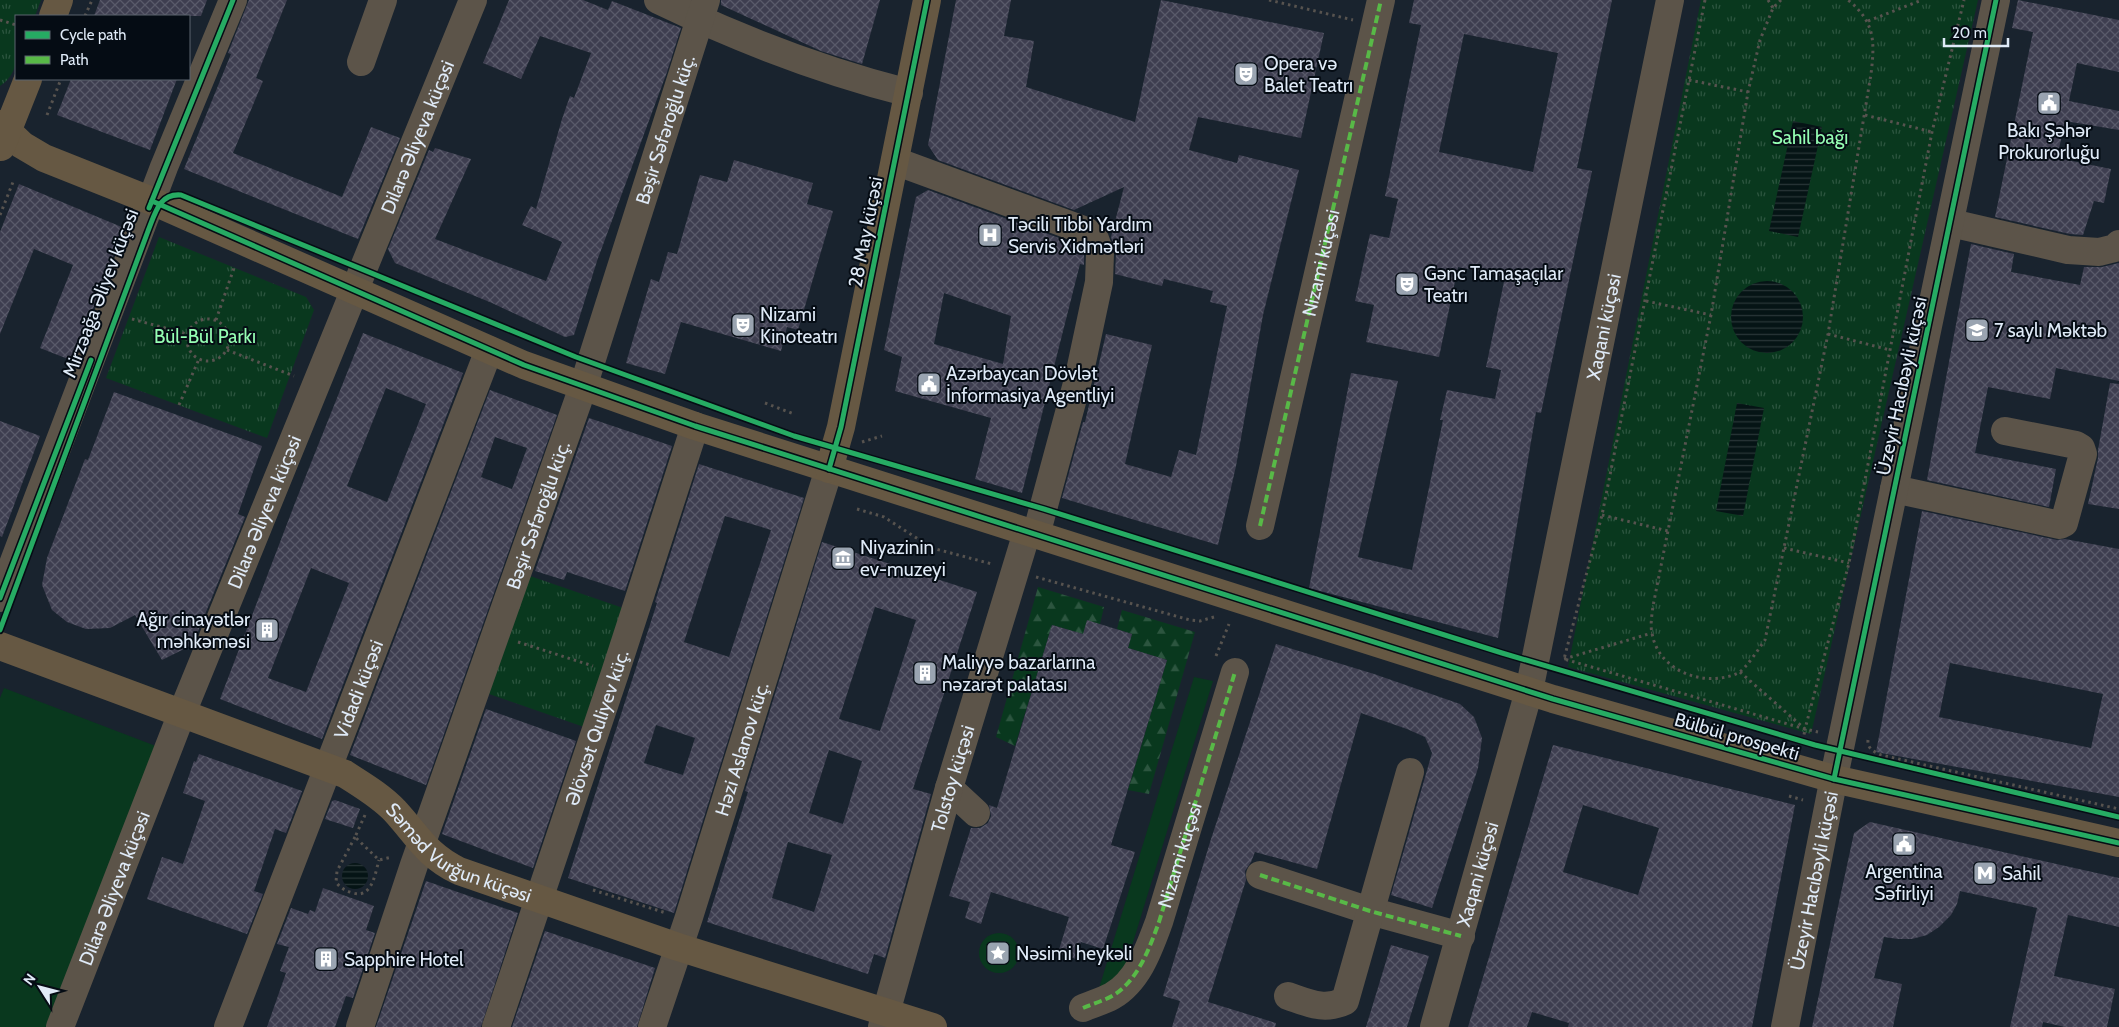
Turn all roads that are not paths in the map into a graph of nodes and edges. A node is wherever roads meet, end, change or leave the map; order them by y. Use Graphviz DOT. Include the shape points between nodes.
graph roads {
  1 [pos="59,0"];
  2 [pos="233,0"];
  3 [pos="383,0"];
  4 [pos="473,0"];
  5 [pos="658,0"];
  6 [pos="927,0"];
  7 [pos="1670,0"];
  8 [pos="1996,0"];
  9 [pos="703,10"];
  10 [pos="1378,12"];
  11 [pos="53,15"];
  12 [pos="361,62"];
  13 [pos="26,85"];
  14 [pos="909,93"];
  15 [pos="2,134"];
  16 [pos="895,161"];
  17 [pos="152,201"];
  18 [pos="1951,223"];
  19 [pos="2119,244"];
  20 [pos="355,291"];
  21 [pos="489,350"];
  22 [pos="583,387"];
  23 [pos="695,426"];
  24 [pos="2005,431"];
  25 [pos="829,469"];
  26 [pos="1894,489"];
  27 [pos="1260,526"];
  28 [pos="1032,534"];
  29 [pos="0,598"];
  30 [pos="0,646"];
  31 [pos="1225,667"];
  32 [pos="1541,695"];
  33 [pos="182,713"];
  34 [pos="329,767"];
  35 [pos="1410,772"];
  36 [pos="1822,776"];
  37 [pos="949,788"];
  38 [pos="976,813"];
  39 [pos="2119,843"];
  40 [pos="411,851"];
  41 [pos="1260,876"];
  42 [pos="538,900"];
  43 [pos="1370,911"];
  44 [pos="1461,936"];
  45 [pos="678,948"];
  46 [pos="1288,996"];
  47 [pos="1083,1008"];
  48 [pos="885,1020"];
  49 [pos="60,1027"];
  50 [pos="228,1027"];
  51 [pos="360,1027"];
  52 [pos="496,1027"];
  53 [pos="652,1027"];
  54 [pos="933,1027"];
  55 [pos="1434,1027"];
  56 [pos="1785,1027"];
  1 -- 11 [label="main road"];
  2 -- 17 [label="street, Mirzəağa Əliyev küçəsi"];
  3 -- 12 [label="street"];
  4 -- 20 [label="street, Dilarə Əliyeva küçəsi"];
  5 -- 9 [label="street"];
  6 -- 14 [label="main road, 28 May küçəsi"];
  7 -- 32 [label="street, Xaqani küçəsi" via="1538,652"];
  8 -- 18 [label="street, Üzeyir Hacıbəyli küçəsi"];
  9 -- 14 [label="street" via="832,72"];
  9 -- 22 [label="street, Bəşir Səfəroğlu küç."];
  10 -- 27 [label="street, Nizami küçəsi"];
  13 -- 15 [label="main road"];
  14 -- 16 [label="main road, 28 May küçəsi"];
  15 -- 17 [label="main road" via="44,158"];
  16 -- 25 [label="main road, 28 May küçəsi" via="841,427"];
  16 -- 28 [label="street, Tolstoy küçəsi" via="1086,231 1095,239 1100,252 1099,282 1080,376"];
  17 -- 20 [label="main road"];
  17 -- 29 [label="street, Mirzəağa Əliyev küçəsi"];
  18 -- 19 [label="street" via="2068,250 2099,252"];
  18 -- 26 [label="street, Üzeyir Hacıbəyli küçəsi"];
  20 -- 21 [label="main road"];
  20 -- 33 [label="street, Dilarə Əliyeva küçəsi"];
  21 -- 22 [label="main road"];
  21 -- 34 [label="street, Vidadi küçəsi"];
  22 -- 23 [label="main road"];
  22 -- 40 [label="street, Bəşir Səfəroğlu küç." via="496,635"];
  23 -- 25 [label="main road"];
  23 -- 42 [label="street, Əlövsət Quliyev küç."];
  24 -- 26 [label="street" via="2081,448 2064,523 2060,525"];
  25 -- 28 [label="main road"];
  25 -- 45 [label="street, Həzi Aslanov küç."];
  26 -- 36 [label="street, Üzeyir Hacıbəyli küçəsi" via="1840,752"];
  28 -- 32 [label="main road, Bülbül prospekti"];
  28 -- 37 [label="street, Tolstoy küçəsi" via="1015,571"];
  30 -- 33 [label="main road, Səməd Vurğun küçəsi"];
  31 -- 47 [label="street, Nizami küçəsi" via="1159,922 1148,951 1131,979 1112,996"];
  32 -- 36 [label="main road, Bülbül prospekti"];
  32 -- 44 [label="street, Xaqani küçəsi" via="1521,722"];
  33 -- 34 [label="main road, Səməd Vurğun küçəsi"];
  33 -- 49 [label="street, Dilarə Əliyeva küçəsi"];
  34 -- 40 [label="main road, Səməd Vurğun küçəsi" via="374,793 393,810"];
  34 -- 50 [label="street, Vidadi küçəsi"];
  35 -- 43 [label="street"];
  36 -- 39 [label="main road, Bülbül prospekti"];
  36 -- 56 [label="street, Üzeyir Hacıbəyli küçəsi"];
  37 -- 38 [label="street"];
  37 -- 48 [label="street, Tolstoy küçəsi"];
  40 -- 42 [label="main road, Səməd Vurğun küçəsi"];
  40 -- 51 [label="street, Bəşir Səfəroğlu küç."];
  41 -- 43 [label="street"];
  42 -- 45 [label="main road, Səməd Vurğun küçəsi"];
  42 -- 52 [label="street, Əlövsət Quliyev küç."];
  43 -- 44 [label="street"];
  43 -- 46 [label="street" via="1345,1001 1334,1006 1319,1006"];
  44 -- 55 [label="street, Xaqani küçəsi"];
  45 -- 48 [label="main road, Səməd Vurğun küçəsi"];
  45 -- 53 [label="street, Həzi Aslanov küç."];
  48 -- 54 [label="main road, Səməd Vurğun küçəsi"];
}
